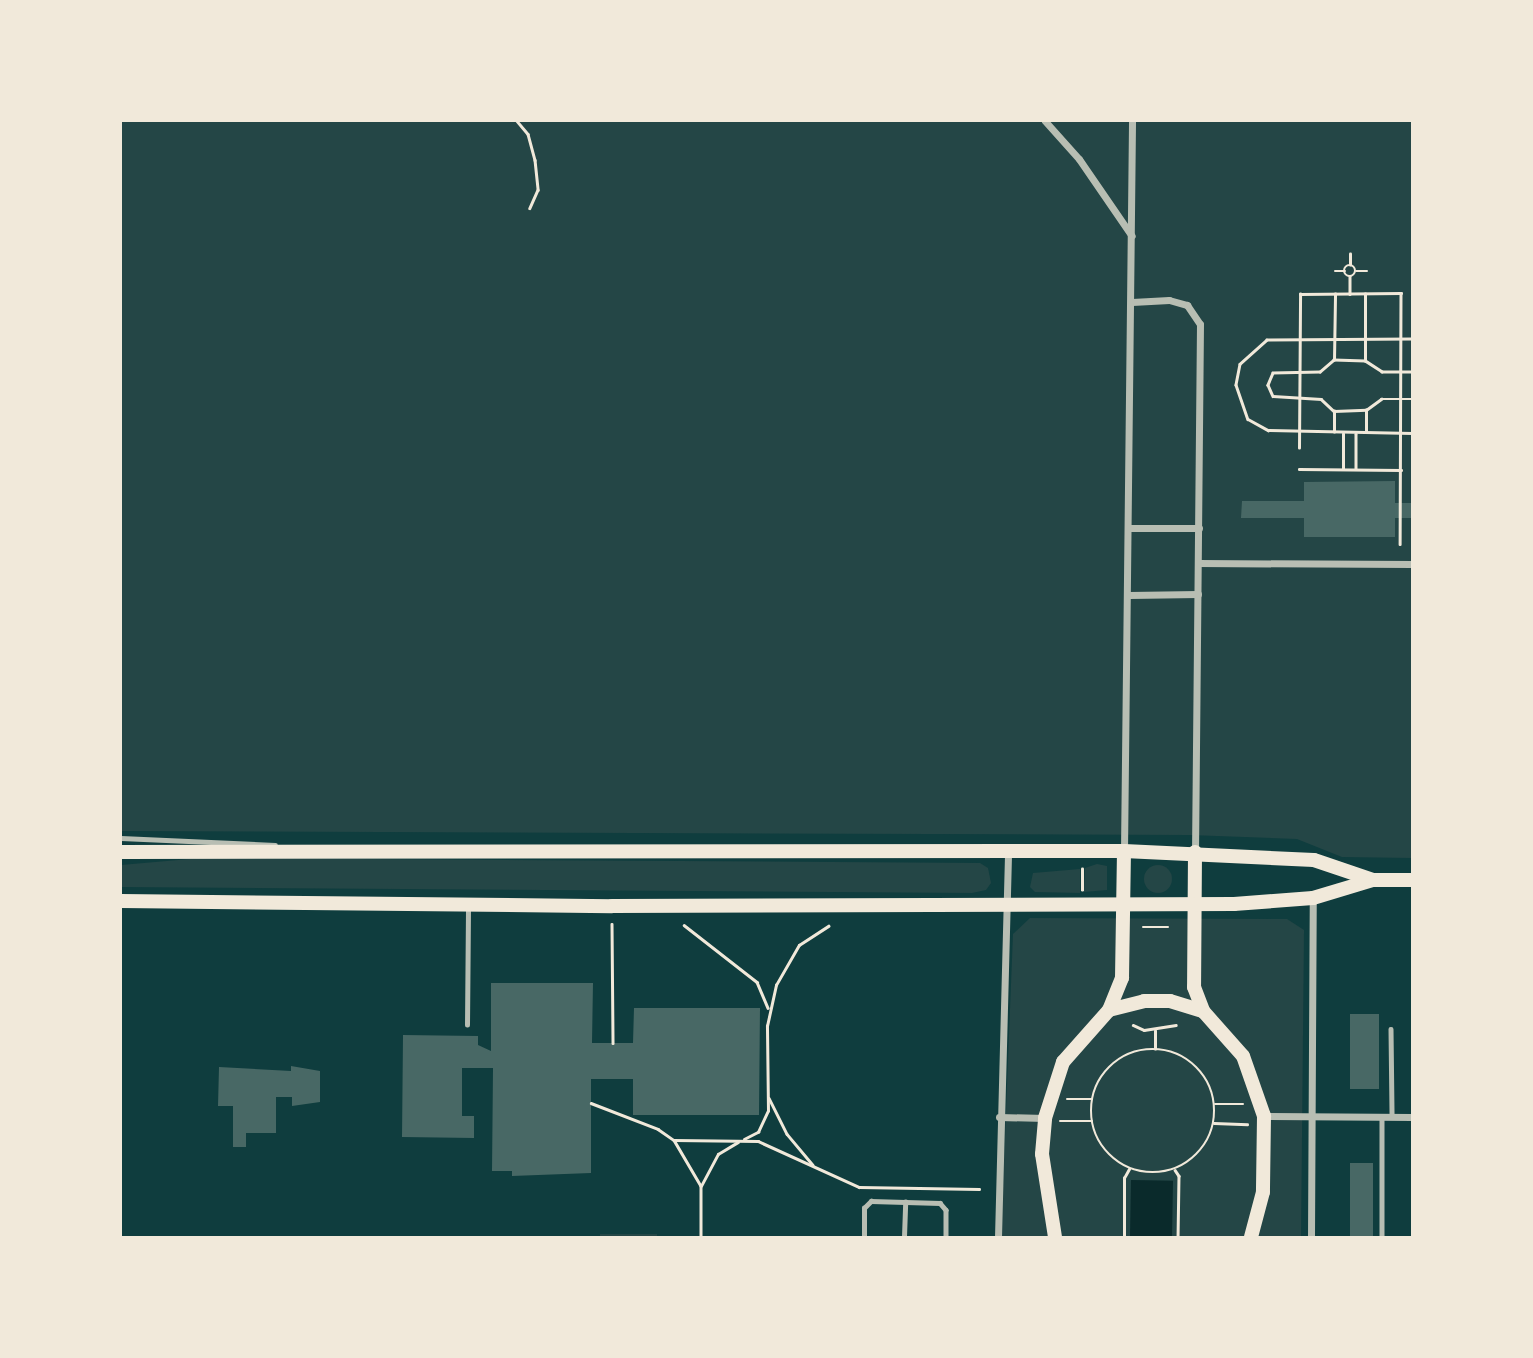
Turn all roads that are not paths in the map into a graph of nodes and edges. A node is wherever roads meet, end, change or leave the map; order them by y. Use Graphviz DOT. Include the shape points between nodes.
graph roads {
  1 [pos="1045,121"];
  2 [pos="1132,121"];
  3 [pos="1132,236"];
  4 [pos="1132,302"];
  5 [pos="1129,528"];
  6 [pos="1199,528"];
  7 [pos="1198,563"];
  8 [pos="1412,564"];
  9 [pos="1198,594"];
  10 [pos="1129,595"];
  11 [pos="121,838"];
  12 [pos="300,849"];
  13 [pos="1008,849"];
  14 [pos="1124,850"];
  15 [pos="121,852"];
  16 [pos="1195,852"];
  17 [pos="1373,880"];
  18 [pos="1412,880"];
  19 [pos="1313,898"];
  20 [pos="121,901"];
  21 [pos="1124,901"];
  22 [pos="1194,902"];
  23 [pos="468,903"];
  24 [pos="1006,907"];
  25 [pos="1109,1010"];
  26 [pos="1203,1011"];
  27 [pos="467,1025"];
  28 [pos="1391,1029"];
  29 [pos="1264,1116"];
  30 [pos="1314,1116"];
  31 [pos="1382,1116"];
  32 [pos="1392,1116"];
  33 [pos="999,1117"];
  34 [pos="1412,1117"];
  35 [pos="1052,1120"];
  36 [pos="905,1202"];
  37 [pos="864,1237"];
  38 [pos="904,1237"];
  39 [pos="946,1237"];
  40 [pos="998,1237"];
  41 [pos="1055,1237"];
  42 [pos="1251,1237"];
  43 [pos="1311,1237"];
  44 [pos="1382,1237"];
  1 -- 3 [label="street" via="1079,159"];
  2 -- 3 [label="street"];
  3 -- 4 [label="street"];
  4 -- 5 [label="street"];
  4 -- 6 [label="street" via="1169,300 1187,305 1200,324"];
  5 -- 6 [label="street"];
  5 -- 10 [label="street"];
  6 -- 7 [label="street"];
  7 -- 8 [label="street"];
  7 -- 9 [label="street"];
  9 -- 10 [label="street"];
  9 -- 16 [label="street"];
  10 -- 14 [label="street"];
  11 -- 12 [label="lane" via="228,840"];
  12 -- 13 [label="main road"];
  12 -- 15 [label="main road"];
  13 -- 14 [label="main road"];
  13 -- 24 [label="street"];
  14 -- 16 [label="main road"];
  14 -- 21 [label="main road"];
  16 -- 17 [label="main road" via="1314,860"];
  16 -- 22 [label="main road"];
  17 -- 18 [label="main road"];
  17 -- 19 [label="main road"];
  19 -- 22 [label="main road"];
  19 -- 30 [label="street"];
  20 -- 23 [label="main road"];
  21 -- 22 [label="main road"];
  21 -- 24 [label="main road"];
  21 -- 25 [label="main road" via="1122,978"];
  22 -- 26 [label="main road" via="1194,987"];
  23 -- 24 [label="main road"];
  23 -- 27 [label="lane"];
  24 -- 33 [label="street"];
  25 -- 26 [label="main road" via="1144,1001"];
  25 -- 35 [label="main road" via="1063,1062"];
  26 -- 29 [label="main road" via="1243,1056"];
  28 -- 32 [label="lane"];
  29 -- 30 [label="street"];
  29 -- 42 [label="main road" via="1263,1192"];
  30 -- 31 [label="street"];
  30 -- 43 [label="street"];
  31 -- 32 [label="street"];
  31 -- 44 [label="lane"];
  32 -- 34 [label="street"];
  33 -- 35 [label="street"];
  33 -- 40 [label="street"];
  35 -- 41 [label="main road" via="1045,1190"];
  36 -- 37 [label="lane" via="867,1204"];
  36 -- 38 [label="lane"];
  36 -- 39 [label="lane" via="944,1205"];
}
